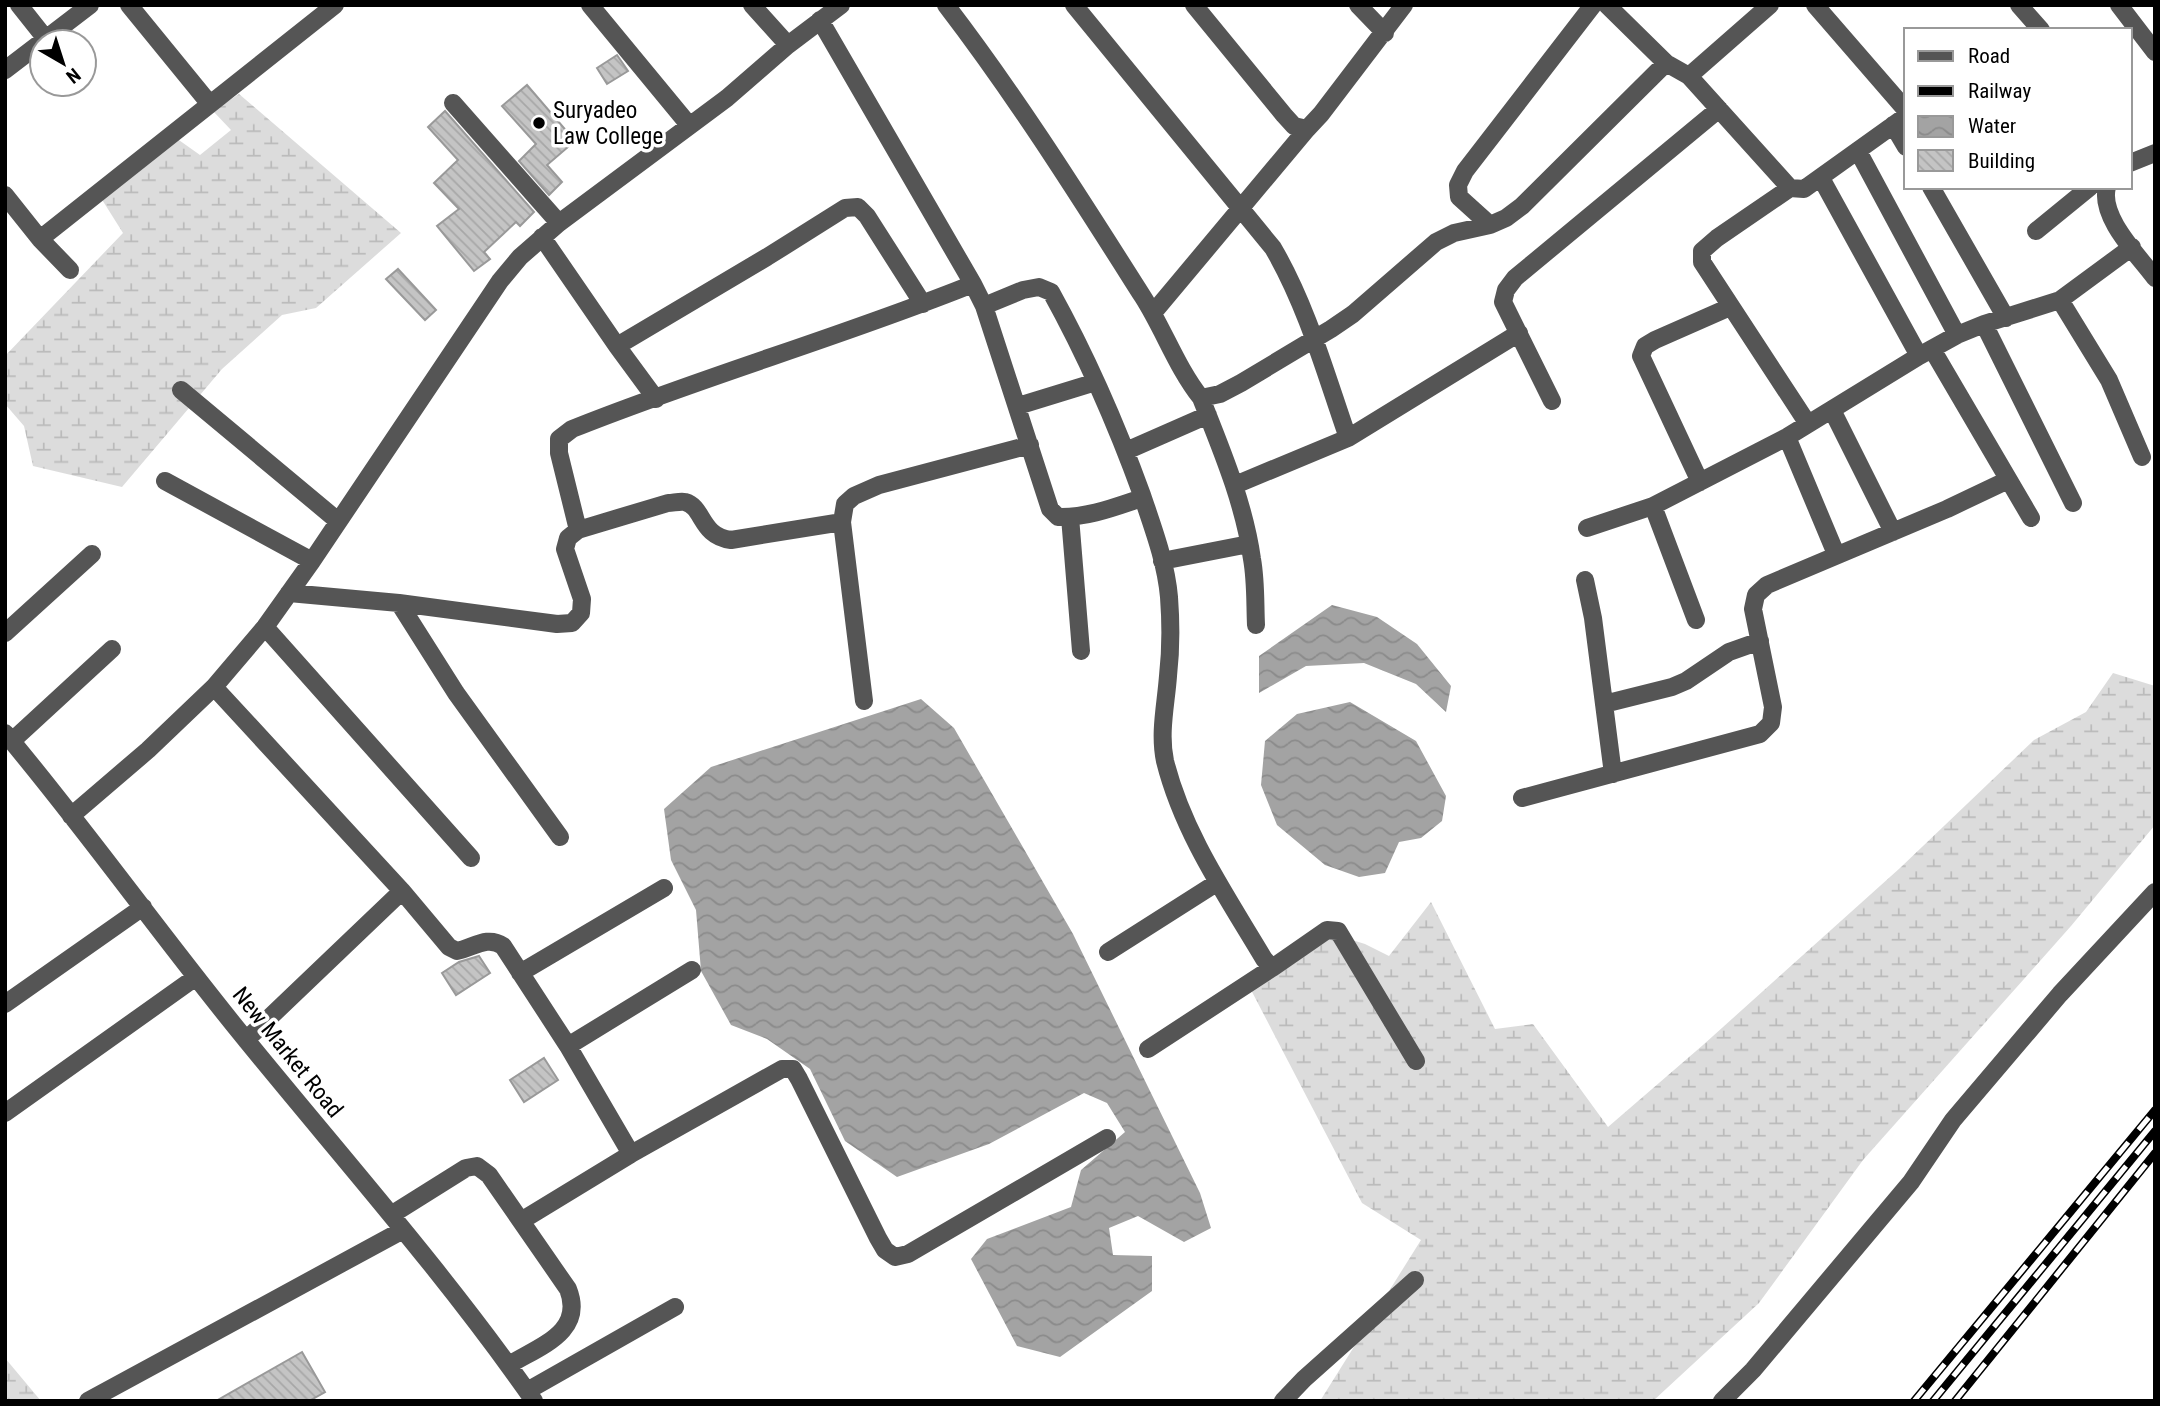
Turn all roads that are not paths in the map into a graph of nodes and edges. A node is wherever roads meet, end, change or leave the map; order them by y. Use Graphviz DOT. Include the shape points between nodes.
graph roads {
  1 [pos="19,5"];
  2 [pos="90,5"];
  3 [pos="129,5"];
  4 [pos="335,5"];
  5 [pos="590,5"];
  6 [pos="752,5"];
  7 [pos="841,5"];
  8 [pos="947,5"];
  9 [pos="1074,5"];
  10 [pos="1194,5"];
  11 [pos="1358,5"];
  12 [pos="1404,5"];
  13 [pos="1593,5"];
  14 [pos="1607,5"];
  15 [pos="1770,5"];
  16 [pos="1815,5"];
  17 [pos="2020,5"];
  18 [pos="2119,5"];
  19 [pos="766,12"];
  20 [pos="820,20"];
  21 [pos="2031,26"];
  22 [pos="37,28"];
  23 [pos="60,28"];
  24 [pos="1385,33"];
  25 [pos="788,45"];
  26 [pos="2155,52"];
  27 [pos="28,53"];
  28 [pos="1665,63"];
  29 [pos="5,70"];
  30 [pos="1689,76"];
  31 [pos="209,103"];
  32 [pos="453,103"];
  33 [pos="1904,108"];
  34 [pos="1719,109"];
  35 [pos="1899,120"];
  36 [pos="690,125"];
  37 [pos="1307,129"];
  38 [pos="1904,139"];
  39 [pos="1858,151"];
  40 [pos="2155,153"];
  41 [pos="2132,162"];
  42 [pos="1821,178"];
  43 [pos="1790,188"];
  44 [pos="2088,189"];
  45 [pos="2106,189"];
  46 [pos="1940,190"];
  47 [pos="5,195"];
  48 [pos="1241,209"];
  49 [pos="559,223"];
  50 [pos="1490,225"];
  51 [pos="2036,231"];
  52 [pos="542,237"];
  53 [pos="40,239"];
  54 [pos="2132,247"];
  55 [pos="70,270"];
  56 [pos="2155,278"];
  57 [pos="973,284"];
  58 [pos="2060,300"];
  59 [pos="923,304"];
  60 [pos="984,306"];
  61 [pos="1730,307"];
  62 [pos="1153,313"];
  63 [pos="2006,318"];
  64 [pos="1984,324"];
  65 [pos="1518,333"];
  66 [pos="1957,335"];
  67 [pos="1313,339"];
  68 [pos="617,346"];
  69 [pos="1925,352"];
  70 [pos="1096,382"];
  71 [pos="181,390"];
  72 [pos="656,398"];
  73 [pos="1552,401"];
  74 [pos="1018,406"];
  75 [pos="1204,406"];
  76 [pos="1832,410"];
  77 [pos="1808,424"];
  78 [pos="1787,437"];
  79 [pos="1348,438"];
  80 [pos="1030,445"];
  81 [pos="1126,451"];
  82 [pos="2142,457"];
  83 [pos="2008,480"];
  84 [pos="165,481"];
  85 [pos="1700,482"];
  86 [pos="1236,485"];
  87 [pos="1142,498"];
  88 [pos="2073,503"];
  89 [pos="1653,506"];
  90 [pos="1070,517"];
  91 [pos="2031,518"];
  92 [pos="338,521"];
  93 [pos="842,522"];
  94 [pos="1587,528"];
  95 [pos="578,530"];
  96 [pos="1893,532"];
  97 [pos="1249,544"];
  98 [pos="92,554"];
  99 [pos="1836,554"];
  100 [pos="312,561"];
  101 [pos="1162,561"];
  102 [pos="1585,580"];
  103 [pos="289,593"];
  104 [pos="399,603"];
  105 [pos="1696,620"];
  106 [pos="1256,625"];
  107 [pos="265,627"];
  108 [pos="5,633"];
  109 [pos="1760,641"];
  110 [pos="112,649"];
  111 [pos="1081,651"];
  112 [pos="214,687"];
  113 [pos="864,701"];
  114 [pos="1604,704"];
  115 [pos="9,737"];
  116 [pos="1613,774"];
  117 [pos="1522,798"];
  118 [pos="71,816"];
  119 [pos="561,837"];
  120 [pos="471,859"];
  121 [pos="1218,882"];
  122 [pos="664,888"];
  123 [pos="402,891"];
  124 [pos="2155,892"];
  125 [pos="143,907"];
  126 [pos="1108,951"];
  127 [pos="1272,968"];
  128 [pos="692,970"];
  129 [pos="520,973"];
  130 [pos="196,977"];
  131 [pos="5,1004"];
  132 [pos="246,1040"];
  133 [pos="568,1046"];
  134 [pos="1148,1049"];
  135 [pos="1416,1061"];
  136 [pos="5,1113"];
  137 [pos="1107,1138"];
  138 [pos="631,1154"];
  139 [pos="391,1215"];
  140 [pos="521,1221"];
  141 [pos="403,1230"];
  142 [pos="1415,1280"];
  143 [pos="675,1307"];
  144 [pos="509,1365"];
  145 [pos="531,1396"];
  146 [pos="88,1401"];
  147 [pos="1283,1401"];
  148 [pos="1722,1401"];
  1 -- 22 [label="street"];
  2 -- 23 [label="street"];
  3 -- 31 [label="street"];
  4 -- 31 [label="street"];
  5 -- 36 [label="street"];
  6 -- 19 [label="street"];
  7 -- 20 [label="street"];
  8 -- 62 [label="street" via="998,74"];
  9 -- 48 [label="street"];
  10 -- 37 [label="street" via="1294,126"];
  11 -- 24 [label="street"];
  12 -- 24 [label="street"];
  13 -- 50 [label="street" via="1458,185 1460,197"];
  14 -- 28 [label="street"];
  15 -- 30 [label="street"];
  16 -- 33 [label="street"];
  17 -- 21 [label="street"];
  18 -- 26 [label="street"];
  19 -- 25 [label="street"];
  20 -- 25 [label="street"];
  20 -- 57 [label="street"];
  24 -- 37 [label="street"];
  25 -- 36 [label="street"];
  27 -- 29 [label="street"];
  28 -- 30 [label="street"];
  28 -- 50 [label="street" via="1522,206"];
  30 -- 34 [label="street"];
  31 -- 53 [label="street"];
  32 -- 49 [label="street"];
  34 -- 43 [label="street"];
  34 -- 65 [label="street" via="1515,278 1503,302"];
  35 -- 38 [label="street"];
  35 -- 39 [label="street"];
  36 -- 49 [label="street"];
  37 -- 48 [label="street"];
  39 -- 42 [label="street"];
  39 -- 66 [label="street"];
  40 -- 41 [label="street"];
  42 -- 43 [label="street" via="1804,189"];
  42 -- 69 [label="street"];
  43 -- 61 [label="street" via="1702,251 1702,262"];
  44 -- 51 [label="street"];
  45 -- 54 [label="street" via="2109,212"];
  46 -- 63 [label="street"];
  47 -- 53 [label="street"];
  48 -- 62 [label="street"];
  48 -- 67 [label="street" via="1282,263"];
  49 -- 52 [label="street"];
  50 -- 67 [label="street" via="1436,242 1353,314"];
  52 -- 68 [label="street"];
  52 -- 92 [label="street" via="500,281"];
  53 -- 55 [label="street"];
  54 -- 56 [label="street"];
  54 -- 58 [label="street"];
  57 -- 59 [label="street"];
  57 -- 60 [label="street"];
  58 -- 63 [label="street"];
  58 -- 82 [label="street" via="2109,380"];
  59 -- 68 [label="street" via="867,216 858,207 845,208"];
  59 -- 72 [label="street"];
  60 -- 70 [label="street" via="1023,290 1040,287 1051,292"];
  60 -- 74 [label="street"];
  61 -- 77 [label="street"];
  61 -- 85 [label="street" via="1655,340 1645,346 1641,356"];
  62 -- 75 [label="street"];
  63 -- 64 [label="street"];
  64 -- 66 [label="street"];
  64 -- 88 [label="street"];
  65 -- 73 [label="street"];
  65 -- 79 [label="street"];
  66 -- 69 [label="street"];
  67 -- 75 [label="street"];
  67 -- 79 [label="street"];
  68 -- 72 [label="street"];
  69 -- 76 [label="street"];
  69 -- 83 [label="street"];
  70 -- 74 [label="street"];
  70 -- 81 [label="street"];
  71 -- 92 [label="street"];
  72 -- 95 [label="street" via="572,429 559,439"];
  74 -- 80 [label="street"];
  75 -- 81 [label="street"];
  75 -- 86 [label="street"];
  76 -- 77 [label="street"];
  76 -- 96 [label="street"];
  77 -- 78 [label="street"];
  78 -- 85 [label="street"];
  78 -- 99 [label="street"];
  79 -- 86 [label="street"];
  80 -- 90 [label="street" via="1050,509 1058,517"];
  80 -- 93 [label="street" via="866,491 845,504"];
  81 -- 87 [label="street"];
  83 -- 91 [label="street"];
  83 -- 96 [label="street"];
  84 -- 100 [label="street"];
  85 -- 89 [label="street"];
  86 -- 97 [label="street"];
  87 -- 90 [label="street"];
  87 -- 101 [label="street"];
  89 -- 94 [label="street"];
  89 -- 105 [label="street"];
  90 -- 111 [label="street"];
  92 -- 100 [label="street"];
  93 -- 95 [label="street" via="720,539 684,501"];
  93 -- 113 [label="street"];
  95 -- 104 [label="street" via="568,538 565,549 582,599 581,613 572,623"];
  96 -- 99 [label="street"];
  97 -- 101 [label="street"];
  97 -- 106 [label="street"];
  98 -- 108 [label="street"];
  99 -- 109 [label="street" via="1767,585 1756,595"];
  100 -- 103 [label="street"];
  101 -- 121 [label="street" via="1171,629 1164,757 1186,822"];
  102 -- 114 [label="street"];
  103 -- 104 [label="street"];
  103 -- 107 [label="street"];
  104 -- 119 [label="street" via="456,693"];
  107 -- 112 [label="street"];
  107 -- 120 [label="street"];
  109 -- 114 [label="street" via="1730,652 1672,687"];
  109 -- 116 [label="street" via="1773,707 1771,723 1760,734"];
  110 -- 115 [label="street"];
  112 -- 118 [label="street"];
  112 -- 123 [label="street"];
  114 -- 116 [label="street"];
  115 -- 118 [label="street, New Market Road"];
  116 -- 117 [label="street"];
  118 -- 125 [label="street, New Market Road"];
  121 -- 126 [label="street"];
  121 -- 127 [label="street"];
  122 -- 129 [label="street"];
  123 -- 129 [label="street" via="449,947 457,951 488,940 496,942"];
  123 -- 132 [label="street"];
  124 -- 148 [label="street" via="2006,1057 1953,1120 1911,1182"];
  125 -- 130 [label="street, New Market Road"];
  125 -- 131 [label="street"];
  127 -- 134 [label="street"];
  127 -- 135 [label="street" via="1327,930 1338,931"];
  128 -- 133 [label="street"];
  129 -- 133 [label="street"];
  130 -- 132 [label="street, New Market Road"];
  130 -- 136 [label="street"];
  132 -- 139 [label="street, New Market Road"];
  133 -- 138 [label="street"];
  137 -- 138 [label="street" via="908,1254 895,1257 878,1238 793,1069 768,1076"];
  138 -- 140 [label="street"];
  139 -- 140 [label="street" via="477,1166 489,1175"];
  139 -- 141 [label="street, New Market Road"];
  140 -- 144 [label="street" via="573,1303 571,1319 558,1335"];
  141 -- 144 [label="street, New Market Road"];
  141 -- 146 [label="street"];
  142 -- 147 [label="street"];
  143 -- 145 [label="street"];
  144 -- 145 [label="street, New Market Road"];
}
